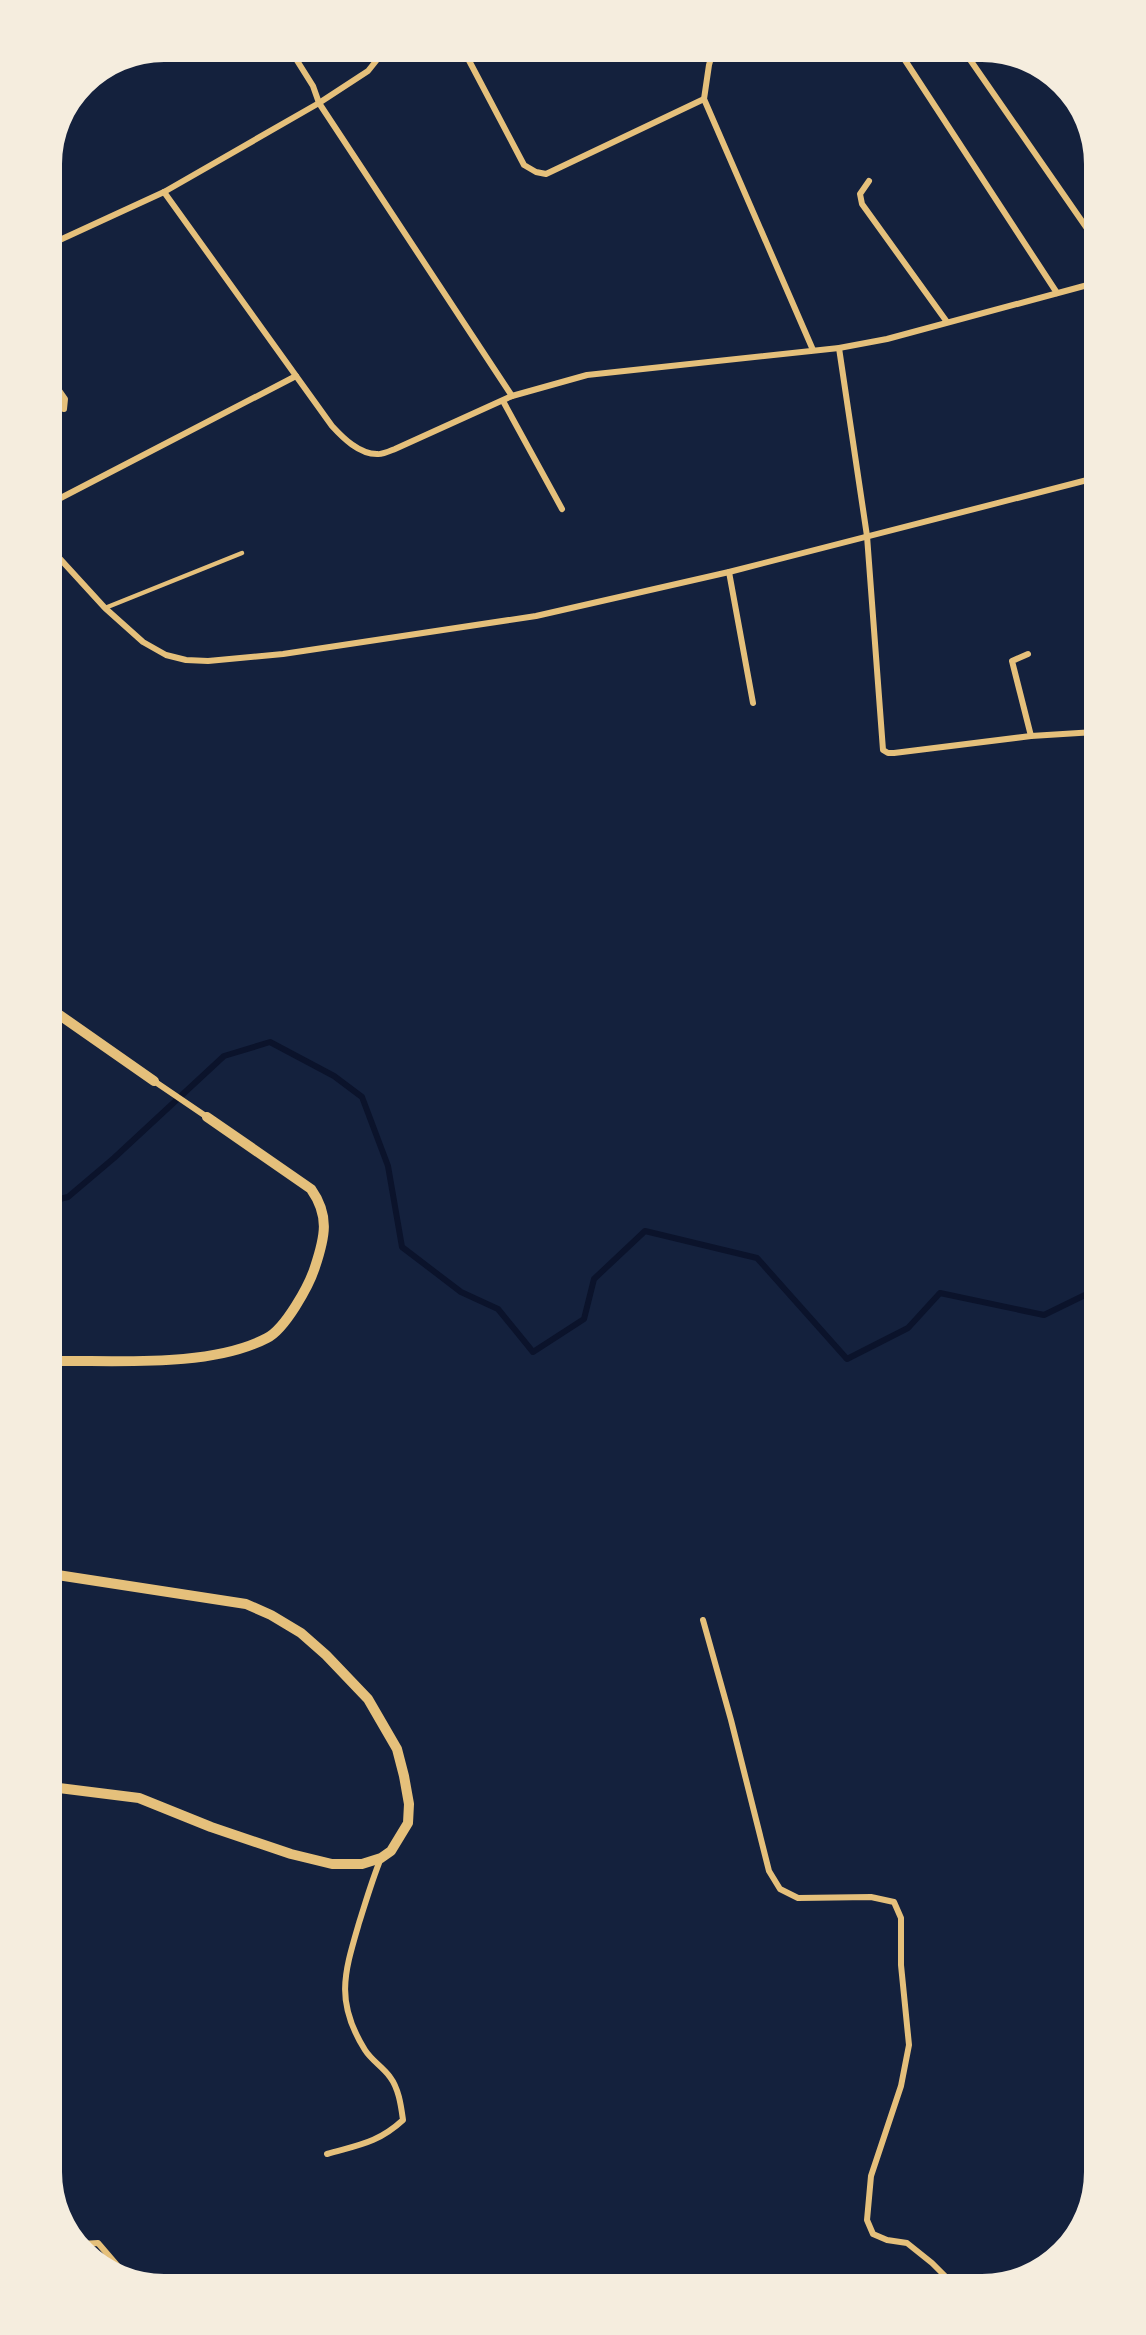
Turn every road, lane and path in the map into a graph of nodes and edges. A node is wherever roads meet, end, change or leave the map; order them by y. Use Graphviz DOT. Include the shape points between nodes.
graph roads {
  1 [pos="298,62"];
  2 [pos="375,62"];
  3 [pos="470,62"];
  4 [pos="710,62"];
  5 [pos="906,62"];
  6 [pos="972,62"];
  7 [pos="704,99"];
  8 [pos="319,103"];
  9 [pos="869,181"];
  10 [pos="164,192"];
  11 [pos="1084,224"];
  12 [pos="62,239"];
  13 [pos="1084,286"];
  14 [pos="1057,293"];
  15 [pos="947,322"];
  16 [pos="839,348"];
  17 [pos="813,350"];
  18 [pos="296,376"];
  19 [pos="62,395"];
  20 [pos="512,396"];
  21 [pos="503,401"];
  22 [pos="64,409"];
  23 [pos="1084,481"];
  24 [pos="62,497"];
  25 [pos="562,509"];
  26 [pos="867,536"];
  27 [pos="242,553"];
  28 [pos="62,561"];
  29 [pos="729,572"];
  30 [pos="105,608"];
  31 [pos="1028,654"];
  32 [pos="753,703"];
  33 [pos="1084,733"];
  34 [pos="1031,736"];
  35 [pos="62,1017"];
  36 [pos="154,1081"];
  37 [pos="207,1117"];
  38 [pos="62,1361"];
  39 [pos="62,1576"];
  40 [pos="703,1620"];
  41 [pos="62,1788"];
  42 [pos="381,1858"];
  43 [pos="327,2154"];
  44 [pos="91,2243"];
  45 [pos="112,2259"];
  46 [pos="943,2274"];
  1 -- 8 [label="street"];
  2 -- 8 [label="street" via="368,71"];
  3 -- 7 [label="street" via="524,165 546,174"];
  4 -- 7 [label="street"];
  5 -- 14 [label="street"];
  6 -- 11 [label="street"];
  7 -- 17 [label="street"];
  8 -- 10 [label="street"];
  8 -- 20 [label="street"];
  9 -- 15 [label="street" via="860,194 862,204"];
  10 -- 12 [label="street"];
  10 -- 18 [label="street"];
  13 -- 14 [label="street"];
  14 -- 15 [label="street"];
  15 -- 16 [label="street"];
  16 -- 17 [label="street"];
  16 -- 26 [label="street"];
  17 -- 20 [label="street" via="587,375"];
  18 -- 21 [label="street" via="344,440 377,454"];
  18 -- 24 [label="street"];
  19 -- 22 [label="street"];
  20 -- 21 [label="street"];
  21 -- 25 [label="street"];
  23 -- 26 [label="street"];
  26 -- 29 [label="street"];
  26 -- 34 [label="street" via="883,750 894,753"];
  27 -- 30 [label="lane"];
  28 -- 30 [label="street"];
  29 -- 30 [label="street" via="536,616 282,654 208,661 186,660 155,649 133,635"];
  29 -- 32 [label="street"];
  31 -- 34 [label="street" via="1012,661"];
  33 -- 34 [label="street"];
  35 -- 36 [label="street"];
  36 -- 37 [label="street"];
  37 -- 38 [label="street" via="311,1189 321,1202 324,1242 314,1273 295,1306 269,1337 237,1351 179,1359"];
  39 -- 42 [label="street" via="246,1604 309,1640 368,1699 397,1749 409,1804 408,1823 391,1851"];
  40 -- 46 [label="street" via="769,1870 780,1889 798,1898 871,1897 894,1902 901,1918 909,2045 901,2086 871,2176 867,2220 873,2234 907,2243"];
  41 -- 42 [label="street" via="139,1798 211,1827 332,1864 362,1864"];
  42 -- 43 [label="street" via="351,1945 345,1991 357,2038 370,2058 390,2076 401,2102 403,2120 388,2134 368,2143"];
  44 -- 45 [label="street" via="98,2243"];
}
